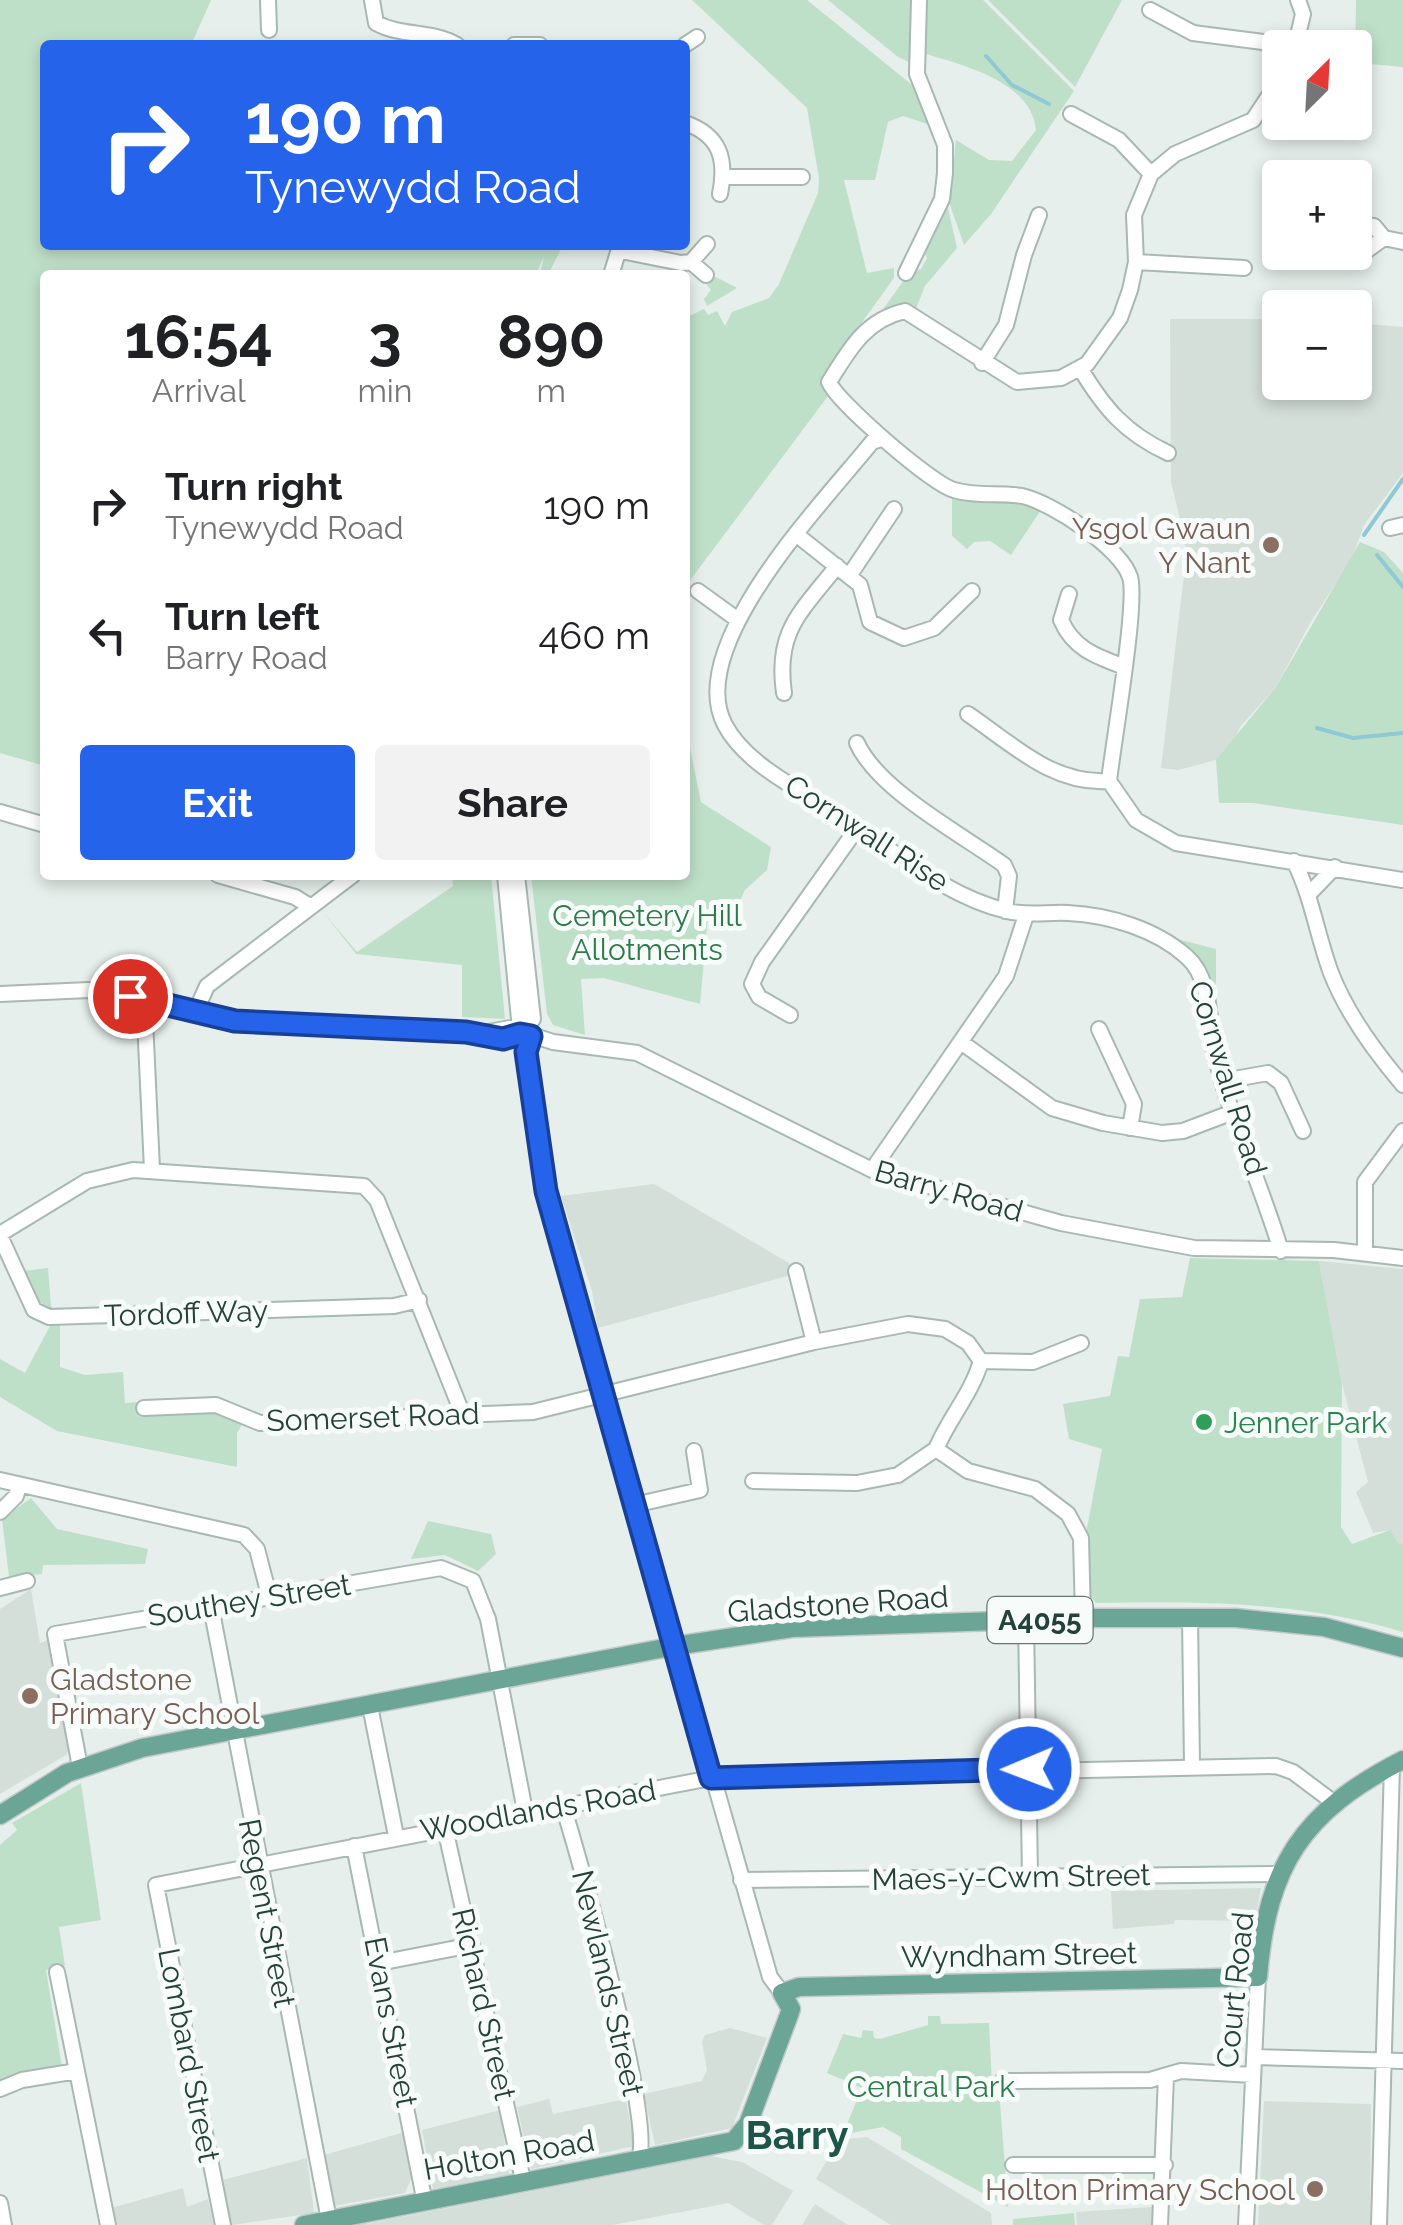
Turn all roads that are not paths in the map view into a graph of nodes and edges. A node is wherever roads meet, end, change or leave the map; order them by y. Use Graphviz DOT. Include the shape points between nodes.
graph roads {
  1 [pos="268,0"];
  2 [pos="372,0"];
  3 [pos="919,0"];
  4 [pos="1298,0"];
  5 [pos="1150,10"];
  6 [pos="268,30"];
  7 [pos="1299,30"];
  8 [pos="449,40"];
  9 [pos="1262,42"];
  10 [pos="1262,106"];
  11 [pos="1071,114"];
  12 [pos="690,125"];
  13 [pos="1152,174"];
  14 [pos="724,177"];
  15 [pos="802,177"];
  16 [pos="720,194"];
  17 [pos="1039,215"];
  18 [pos="1372,226"];
  19 [pos="1384,238"];
  20 [pos="1403,242"];
  21 [pos="707,244"];
  22 [pos="1372,247"];
  23 [pos="627,250"];
  24 [pos="691,262"];
  25 [pos="1136,262"];
  26 [pos="1244,268"];
  27 [pos="906,274"];
  28 [pos="706,275"];
  29 [pos="982,363"];
  30 [pos="1080,368"];
  31 [pos="881,439"];
  32 [pos="1168,452"];
  33 [pos="894,508"];
  34 [pos="797,535"];
  35 [pos="843,571"];
  36 [pos="698,591"];
  37 [pos="972,592"];
  38 [pos="1069,594"];
  39 [pos="738,620"];
  40 [pos="1122,666"];
  41 [pos="784,693"];
  42 [pos="968,714"];
  43 [pos="857,742"];
  44 [pos="1109,782"];
  45 [pos="0,812"];
  46 [pos="40,824"];
  47 [pos="858,827"];
  48 [pos="1294,861"];
  49 [pos="1335,867"];
  50 [pos="236,880"];
  51 [pos="347,880"];
  52 [pos="505,880"];
  53 [pos="518,880"];
  54 [pos="1403,880"];
  55 [pos="1310,892"];
  56 [pos="312,907"];
  57 [pos="1005,911"];
  58 [pos="1026,915"];
  59 [pos="0,994"];
  60 [pos="144,998"];
  61 [pos="195,1012"];
  62 [pos="790,1015"];
  63 [pos="1099,1029"];
  64 [pos="527,1035"];
  65 [pos="961,1042"];
  66 [pos="1223,1081"];
  67 [pos="1403,1085"];
  68 [pos="1233,1112"];
  69 [pos="1130,1128"];
  70 [pos="1303,1130"];
  71 [pos="1403,1131"];
  72 [pos="152,1170"];
  73 [pos="872,1170"];
  74 [pos="0,1235"];
  75 [pos="1281,1251"];
  76 [pos="1365,1252"];
  77 [pos="1403,1258"];
  78 [pos="796,1271"];
  79 [pos="419,1300"];
  80 [pos="814,1342"];
  81 [pos="1081,1343"];
  82 [pos="981,1361"];
  83 [pos="604,1396"];
  84 [pos="144,1408"];
  85 [pos="463,1415"];
  86 [pos="936,1449"];
  87 [pos="694,1452"];
  88 [pos="0,1480"];
  89 [pos="753,1481"];
  90 [pos="19,1486"];
  91 [pos="634,1505"];
  92 [pos="0,1512"];
  93 [pos="27,1581"];
  94 [pos="0,1588"];
  95 [pos="270,1599"];
  96 [pos="211,1607"];
  97 [pos="1083,1618"];
  98 [pos="1190,1618"];
  99 [pos="1026,1621"];
  100 [pos="676,1646"];
  101 [pos="1403,1648"];
  102 [pos="500,1681"];
  103 [pos="370,1706"];
  104 [pos="233,1731"];
  105 [pos="1398,1763"];
  106 [pos="1192,1765"];
  107 [pos="80,1767"];
  108 [pos="1029,1769"];
  109 [pos="711,1778"];
  110 [pos="1333,1802"];
  111 [pos="563,1806"];
  112 [pos="525,1811"];
  113 [pos="0,1815"];
  114 [pos="445,1828"];
  115 [pos="396,1836"];
  116 [pos="354,1846"];
  117 [pos="257,1864"];
  118 [pos="1280,1874"];
  119 [pos="1030,1878"];
  120 [pos="741,1880"];
  121 [pos="156,1885"];
  122 [pos="472,1945"];
  123 [pos="379,1963"];
  124 [pos="57,1972"];
  125 [pos="1258,1977"];
  126 [pos="782,1993"];
  127 [pos="1254,2057"];
  128 [pos="1383,2060"];
  129 [pos="1403,2061"];
  130 [pos="77,2071"];
  131 [pos="1253,2075"];
  132 [pos="1166,2076"];
  133 [pos="1002,2080"];
  134 [pos="0,2088"];
  135 [pos="638,2160"];
  136 [pos="1013,2165"];
  137 [pos="1165,2165"];
  138 [pos="524,2180"];
  139 [pos="424,2198"];
  140 [pos="0,2203"];
  141 [pos="329,2222"];
  142 [pos="4,2225"];
  143 [pos="108,2225"];
  144 [pos="223,2225"];
  145 [pos="304,2225"];
  146 [pos="1160,2225"];
  147 [pos="1246,2225"];
  148 [pos="1380,2225"];
  1 -- 6 [label="street"];
  2 -- 8 [label="street" via="376,23"];
  3 -- 27 [label="street" via="917,74 946,145 945,173 942,199"];
  4 -- 7 [label="street"];
  5 -- 9 [label="street" via="1193,33"];
  10 -- 13 [label="street" via="1253,120 1175,154"];
  11 -- 13 [label="street" via="1119,140"];
  12 -- 14 [label="street" via="718,145"];
  13 -- 25 [label="street" via="1134,215"];
  14 -- 15 [label="street"];
  14 -- 16 [label="street"];
  17 -- 29 [label="street" via="1006,325"];
  18 -- 19 [label="street"];
  19 -- 20 [label="street"];
  19 -- 22 [label="street"];
  21 -- 24 [label="street"];
  23 -- 24 [label="street"];
  24 -- 28 [label="street"];
  25 -- 26 [label="street"];
  25 -- 30 [label="street" via="1120,318"];
  29 -- 30 [label="street" via="1017,382 1061,378"];
  29 -- 31 [label="street" via="912,314 889,314 863,332 829,382"];
  30 -- 32 [label="street" via="1128,432"];
  31 -- 34 [label="street"];
  31 -- 40 [label="street" via="948,488 1046,504 1113,550 1130,577"];
  33 -- 35 [label="street"];
  34 -- 35 [label="street"];
  34 -- 39 [label="street"];
  35 -- 37 [label="street" via="860,585 870,622 904,638 934,628"];
  35 -- 41 [label="street" via="784,638"];
  36 -- 39 [label="street"];
  38 -- 40 [label="street" via="1060,620 1067,635 1088,654"];
  39 -- 47 [label="street, Cornwall Rise" via="717,667 724,724 767,766"];
  40 -- 44 [label="street"];
  42 -- 44 [label="street" via="1054,774"];
  43 -- 57 [label="street" via="864,759 899,791 1004,865"];
  44 -- 48 [label="street" via="1136,820 1176,843"];
  45 -- 46 [label="street"];
  47 -- 57 [label="street, Cornwall Rise" via="956,892"];
  47 -- 62 [label="street" via="752,984 758,997"];
  48 -- 49 [label="street"];
  48 -- 55 [label="street"];
  49 -- 54 [label="street"];
  49 -- 55 [label="street"];
  50 -- 56 [label="street"];
  51 -- 56 [label="street"];
  52 -- 64 [label="street" via="518,1019"];
  53 -- 64 [label="street" via="533,1019"];
  55 -- 67 [label="street" via="1331,973 1372,1048"];
  56 -- 61 [label="street" via="207,986"];
  57 -- 58 [label="street, Cornwall Rise"];
  58 -- 65 [label="street" via="1006,976"];
  58 -- 66 [label="street, Cornwall Road" via="1069,913 1124,922 1192,960 1214,1022"];
  59 -- 60 [label="street, Barry Road" via="66,989"];
  60 -- 61 [label="street, Barry Road"];
  60 -- 72 [label="street"];
  61 -- 64 [label="street, Barry Road" via="235,1021 484,1034 504,1028"];
  63 -- 69 [label="street" via="1134,1104"];
  64 -- 73 [label="street, Barry Road" via="638,1053"];
  64 -- 83 [label="street" via="546,1191"];
  65 -- 69 [label="street" via="1052,1108"];
  65 -- 73 [label="street"];
  66 -- 68 [label="street, Cornwall Road"];
  66 -- 70 [label="street" via="1268,1073 1282,1083"];
  68 -- 69 [label="street" via="1183,1131"];
  68 -- 75 [label="street, Cornwall Road"];
  71 -- 76 [label="street" via="1365,1182"];
  72 -- 74 [label="street" via="87,1181"];
  72 -- 79 [label="street" via="364,1186"];
  73 -- 75 [label="street, Barry Road" via="1094,1231 1194,1248"];
  74 -- 79 [label="street, Tordoff Way" via="34,1310 49,1317"];
  75 -- 76 [label="street, Barry Road"];
  76 -- 77 [label="street, Barry Road"];
  78 -- 80 [label="street"];
  79 -- 85 [label="street"];
  80 -- 82 [label="street, Somerset Road" via="908,1324 945,1329"];
  80 -- 83 [label="street, Somerset Road"];
  81 -- 82 [label="street" via="1033,1362"];
  82 -- 86 [label="street"];
  83 -- 85 [label="street, Somerset Road" via="532,1412"];
  83 -- 91 [label="street"];
  84 -- 85 [label="street, Somerset Road" via="216,1405 260,1422"];
  86 -- 89 [label="street" via="898,1475 857,1484"];
  86 -- 97 [label="street" via="968,1471 1034,1489 1068,1514 1081,1538"];
  87 -- 91 [label="street" via="700,1490"];
  88 -- 90 [label="street"];
  90 -- 92 [label="street"];
  90 -- 95 [label="street" via="244,1534 257,1549"];
  91 -- 100 [label="street"];
  93 -- 94 [label="street"];
  95 -- 96 [label="street, Southey Street"];
  95 -- 102 [label="street, Southey Street" via="441,1568 474,1581"];
  96 -- 104 [label="street, Regent Street"];
  96 -- 107 [label="street, Southey Street" via="55,1634"];
  97 -- 98 [label="main road, Gladstone Road / A4055"];
  97 -- 99 [label="main road, Gladstone Road / A4055"];
  98 -- 101 [label="main road, Gladstone Road / A4055" via="1304,1624"];
  98 -- 106 [label="street"];
  99 -- 100 [label="main road, Gladstone Road / A4055" via="792,1628"];
  99 -- 108 [label="street"];
  100 -- 102 [label="main road, Gladstone Road / A4055"];
  100 -- 109 [label="street"];
  102 -- 103 [label="main road, Gladstone Road / A4055"];
  102 -- 112 [label="street"];
  103 -- 104 [label="main road, Gladstone Road / A4055"];
  103 -- 115 [label="street"];
  104 -- 107 [label="main road, Gladstone Road / A4055"];
  104 -- 117 [label="street, Regent Street"];
  105 -- 110 [label="main road, Court Road"];
  105 -- 128 [label="street"];
  106 -- 108 [label="street, Woodlands Road"];
  106 -- 110 [label="street, Woodlands Road" via="1276,1766"];
  107 -- 113 [label="main road, Gladstone Road / A4055"];
  108 -- 109 [label="street, Woodlands Road"];
  108 -- 119 [label="street"];
  109 -- 111 [label="street, Woodlands Road"];
  109 -- 120 [label="street"];
  110 -- 118 [label="main road, Court Road"];
  111 -- 112 [label="street, Woodlands Road"];
  111 -- 135 [label="street, Newlands Street" via="636,2096 644,2146"];
  112 -- 114 [label="street, Woodlands Road"];
  114 -- 115 [label="street, Woodlands Road"];
  114 -- 122 [label="street, Richard Street"];
  115 -- 116 [label="street, Woodlands Road"];
  116 -- 117 [label="street, Woodlands Road"];
  116 -- 123 [label="street, Evans Street"];
  117 -- 121 [label="street, Woodlands Road"];
  117 -- 141 [label="street, Regent Street"];
  118 -- 119 [label="street, Maes-y-Cwm Street"];
  118 -- 125 [label="main road, Court Road"];
  119 -- 120 [label="street, Maes-y-Cwm Street"];
  120 -- 126 [label="street" via="770,1976"];
  121 -- 144 [label="street, Lombard Street"];
  122 -- 123 [label="street"];
  122 -- 138 [label="street, Richard Street"];
  123 -- 139 [label="street, Evans Street"];
  124 -- 130 [label="street"];
  125 -- 126 [label="main road, Wyndham Street" via="811,1985"];
  125 -- 127 [label="street, Court Road"];
  126 -- 135 [label="main road, Holton Road" via="790,2015 741,2136"];
  127 -- 128 [label="street"];
  127 -- 131 [label="street, Court Road"];
  128 -- 129 [label="street"];
  128 -- 148 [label="street"];
  130 -- 134 [label="street"];
  130 -- 143 [label="street"];
  131 -- 132 [label="street"];
  131 -- 147 [label="street, Court Road"];
  132 -- 133 [label="street"];
  132 -- 137 [label="street"];
  135 -- 138 [label="main road, Holton Road"];
  136 -- 137 [label="street"];
  137 -- 146 [label="street"];
  138 -- 139 [label="main road, Holton Road"];
  139 -- 141 [label="main road, Holton Road"];
  140 -- 142 [label="street"];
  141 -- 145 [label="main road, Holton Road"];
}
